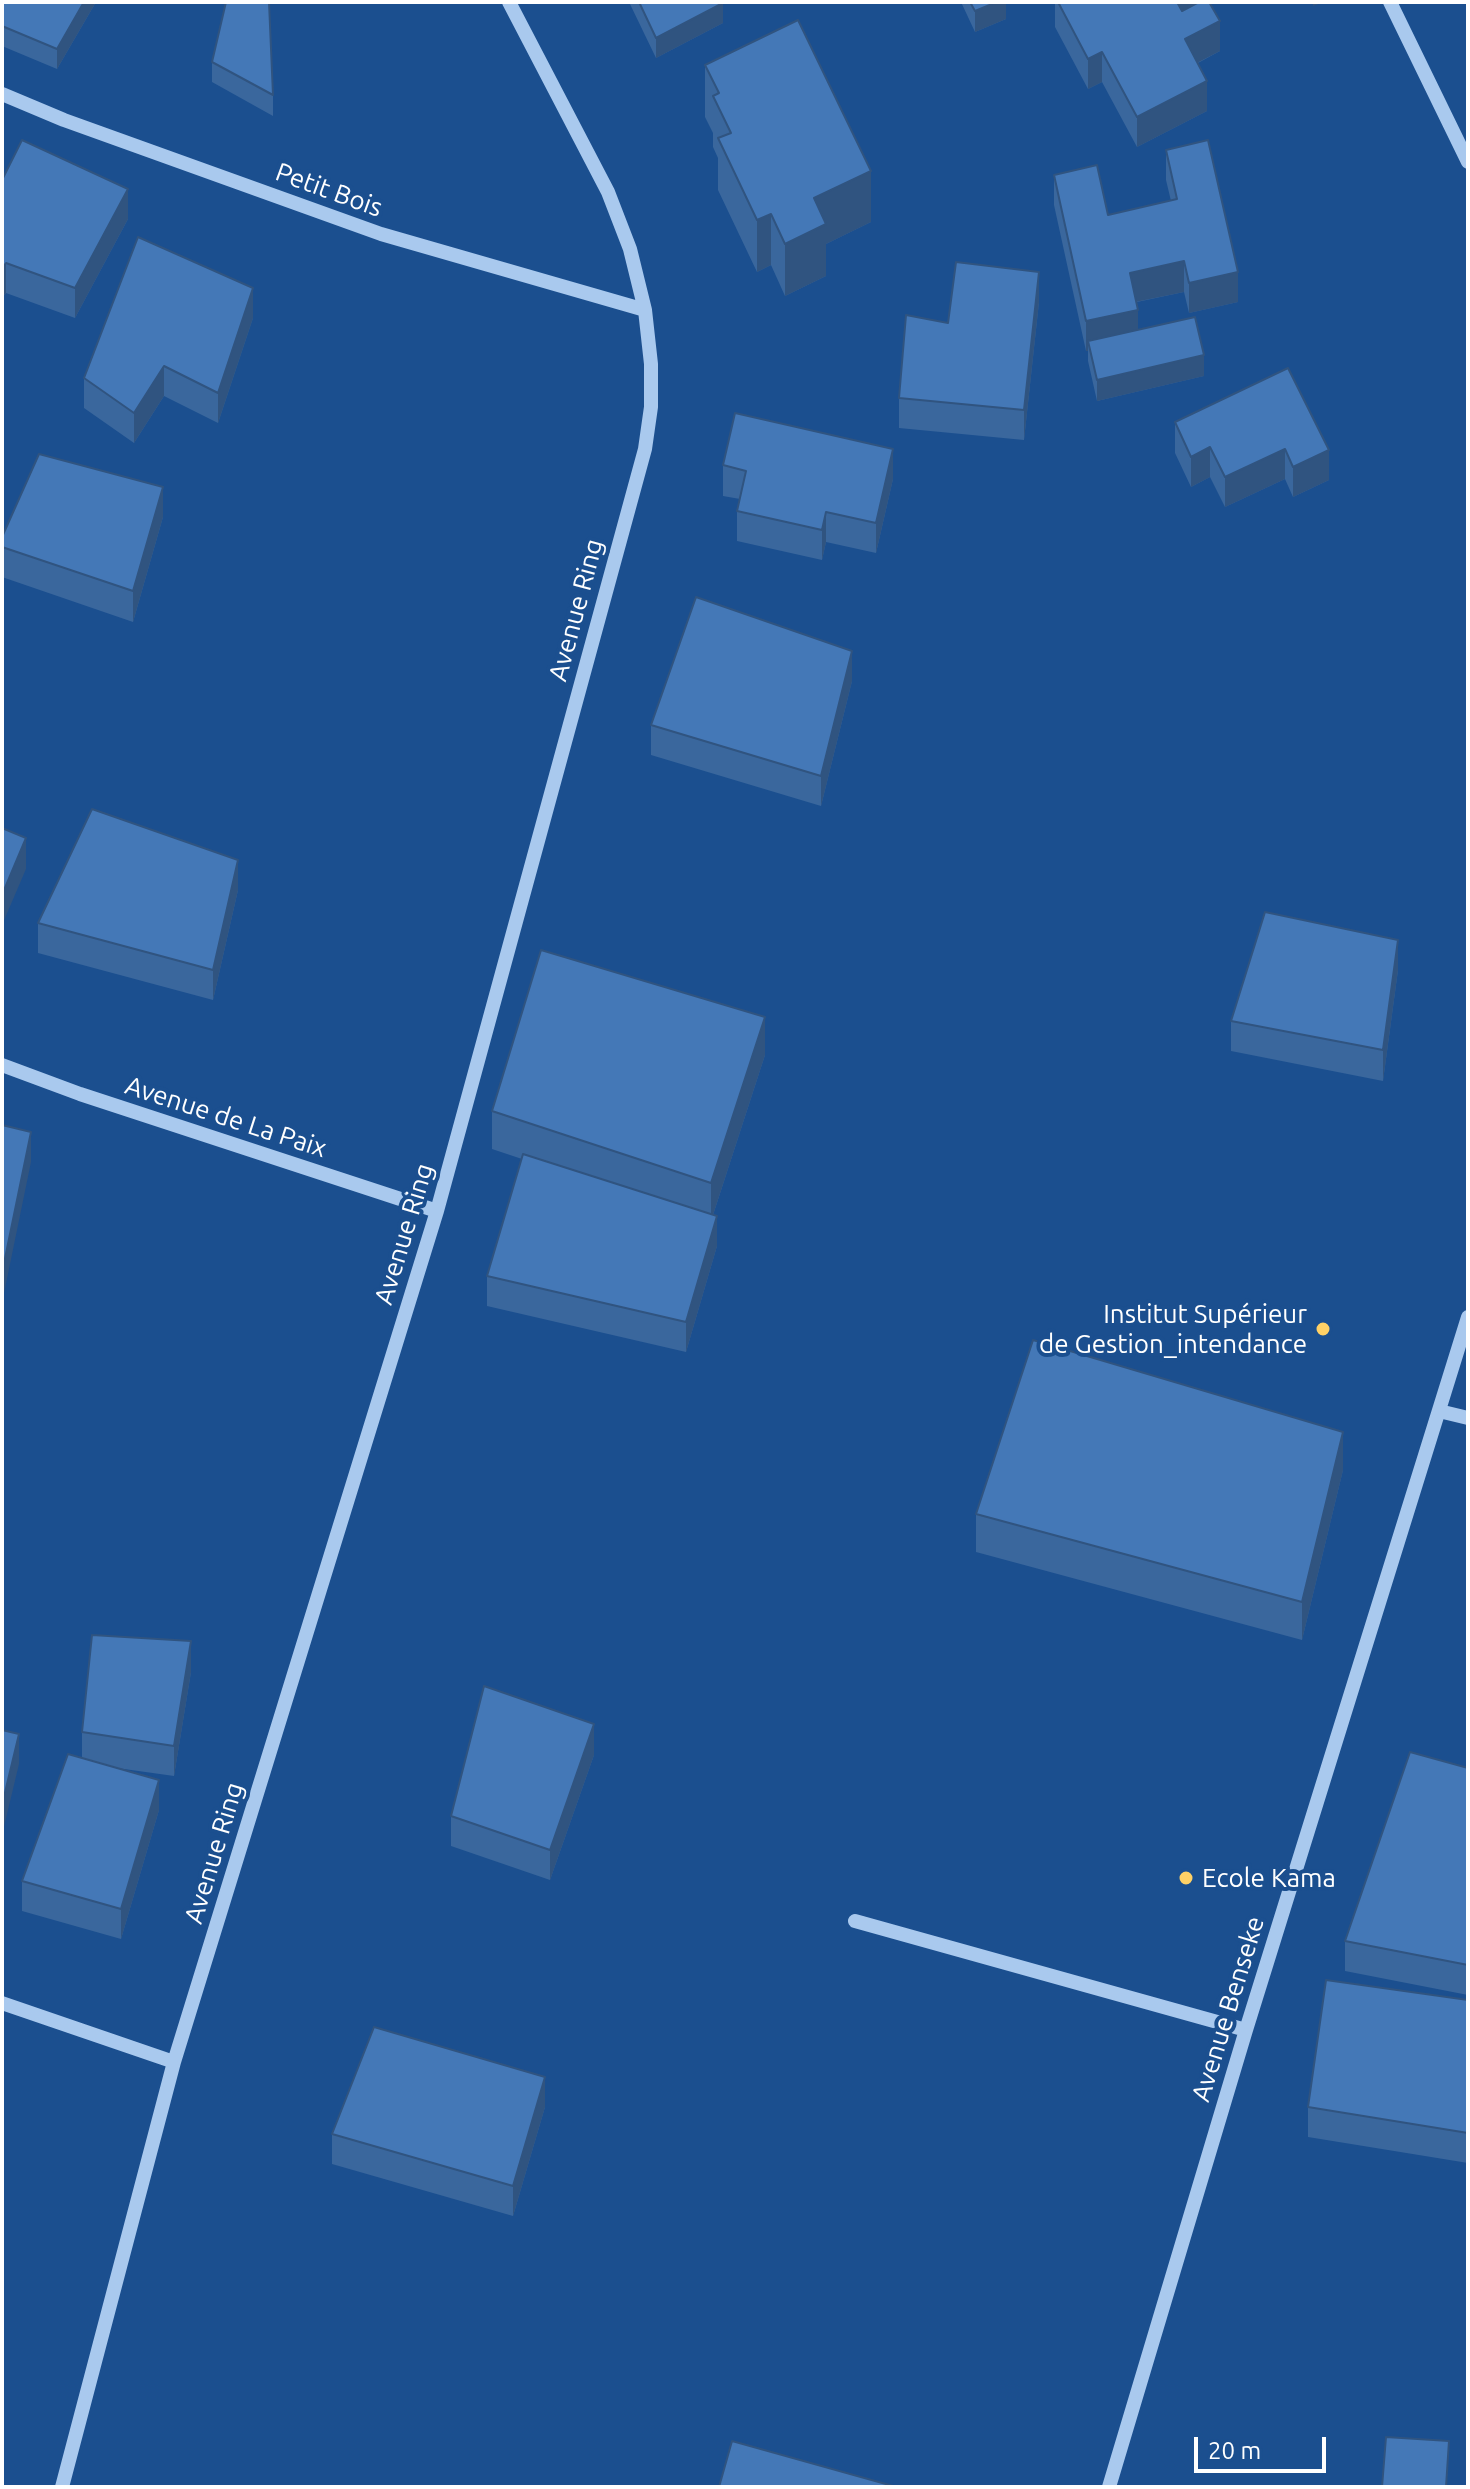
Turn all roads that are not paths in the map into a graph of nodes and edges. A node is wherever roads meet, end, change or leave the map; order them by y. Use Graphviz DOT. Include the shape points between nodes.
graph roads {
  1 [pos="509,2"];
  2 [pos="1390,2"];
  3 [pos="2,94"];
  4 [pos="1468,162"];
  5 [pos="645,310"];
  6 [pos="2,1065"];
  7 [pos="437,1211"];
  8 [pos="1468,1317"];
  9 [pos="1462,1358"];
  10 [pos="1439,1411"];
  11 [pos="1468,1418"];
  12 [pos="855,1921"];
  13 [pos="2,2003"];
  14 [pos="1246,2030"];
  15 [pos="174,2062"];
  16 [pos="62,2487"];
  17 [pos="1109,2487"];
  1 -- 5 [label="street, Avenue Ring" via="608,192"];
  2 -- 4 [label="street"];
  3 -- 5 [label="street, Petit Bois" via="381,234"];
  5 -- 7 [label="street, Avenue Ring" via="651,364 645,449"];
  6 -- 7 [label="street, Avenue de La Paix"];
  7 -- 15 [label="street, Avenue Ring"];
  8 -- 9 [label="street, Avenue Benseke"];
  9 -- 10 [label="street, Avenue Benseke"];
  10 -- 11 [label="street"];
  10 -- 14 [label="street, Avenue Benseke"];
  12 -- 14 [label="street"];
  13 -- 15 [label="street"];
  14 -- 17 [label="street, Avenue Benseke"];
  15 -- 16 [label="street, Avenue Ring"];
}
